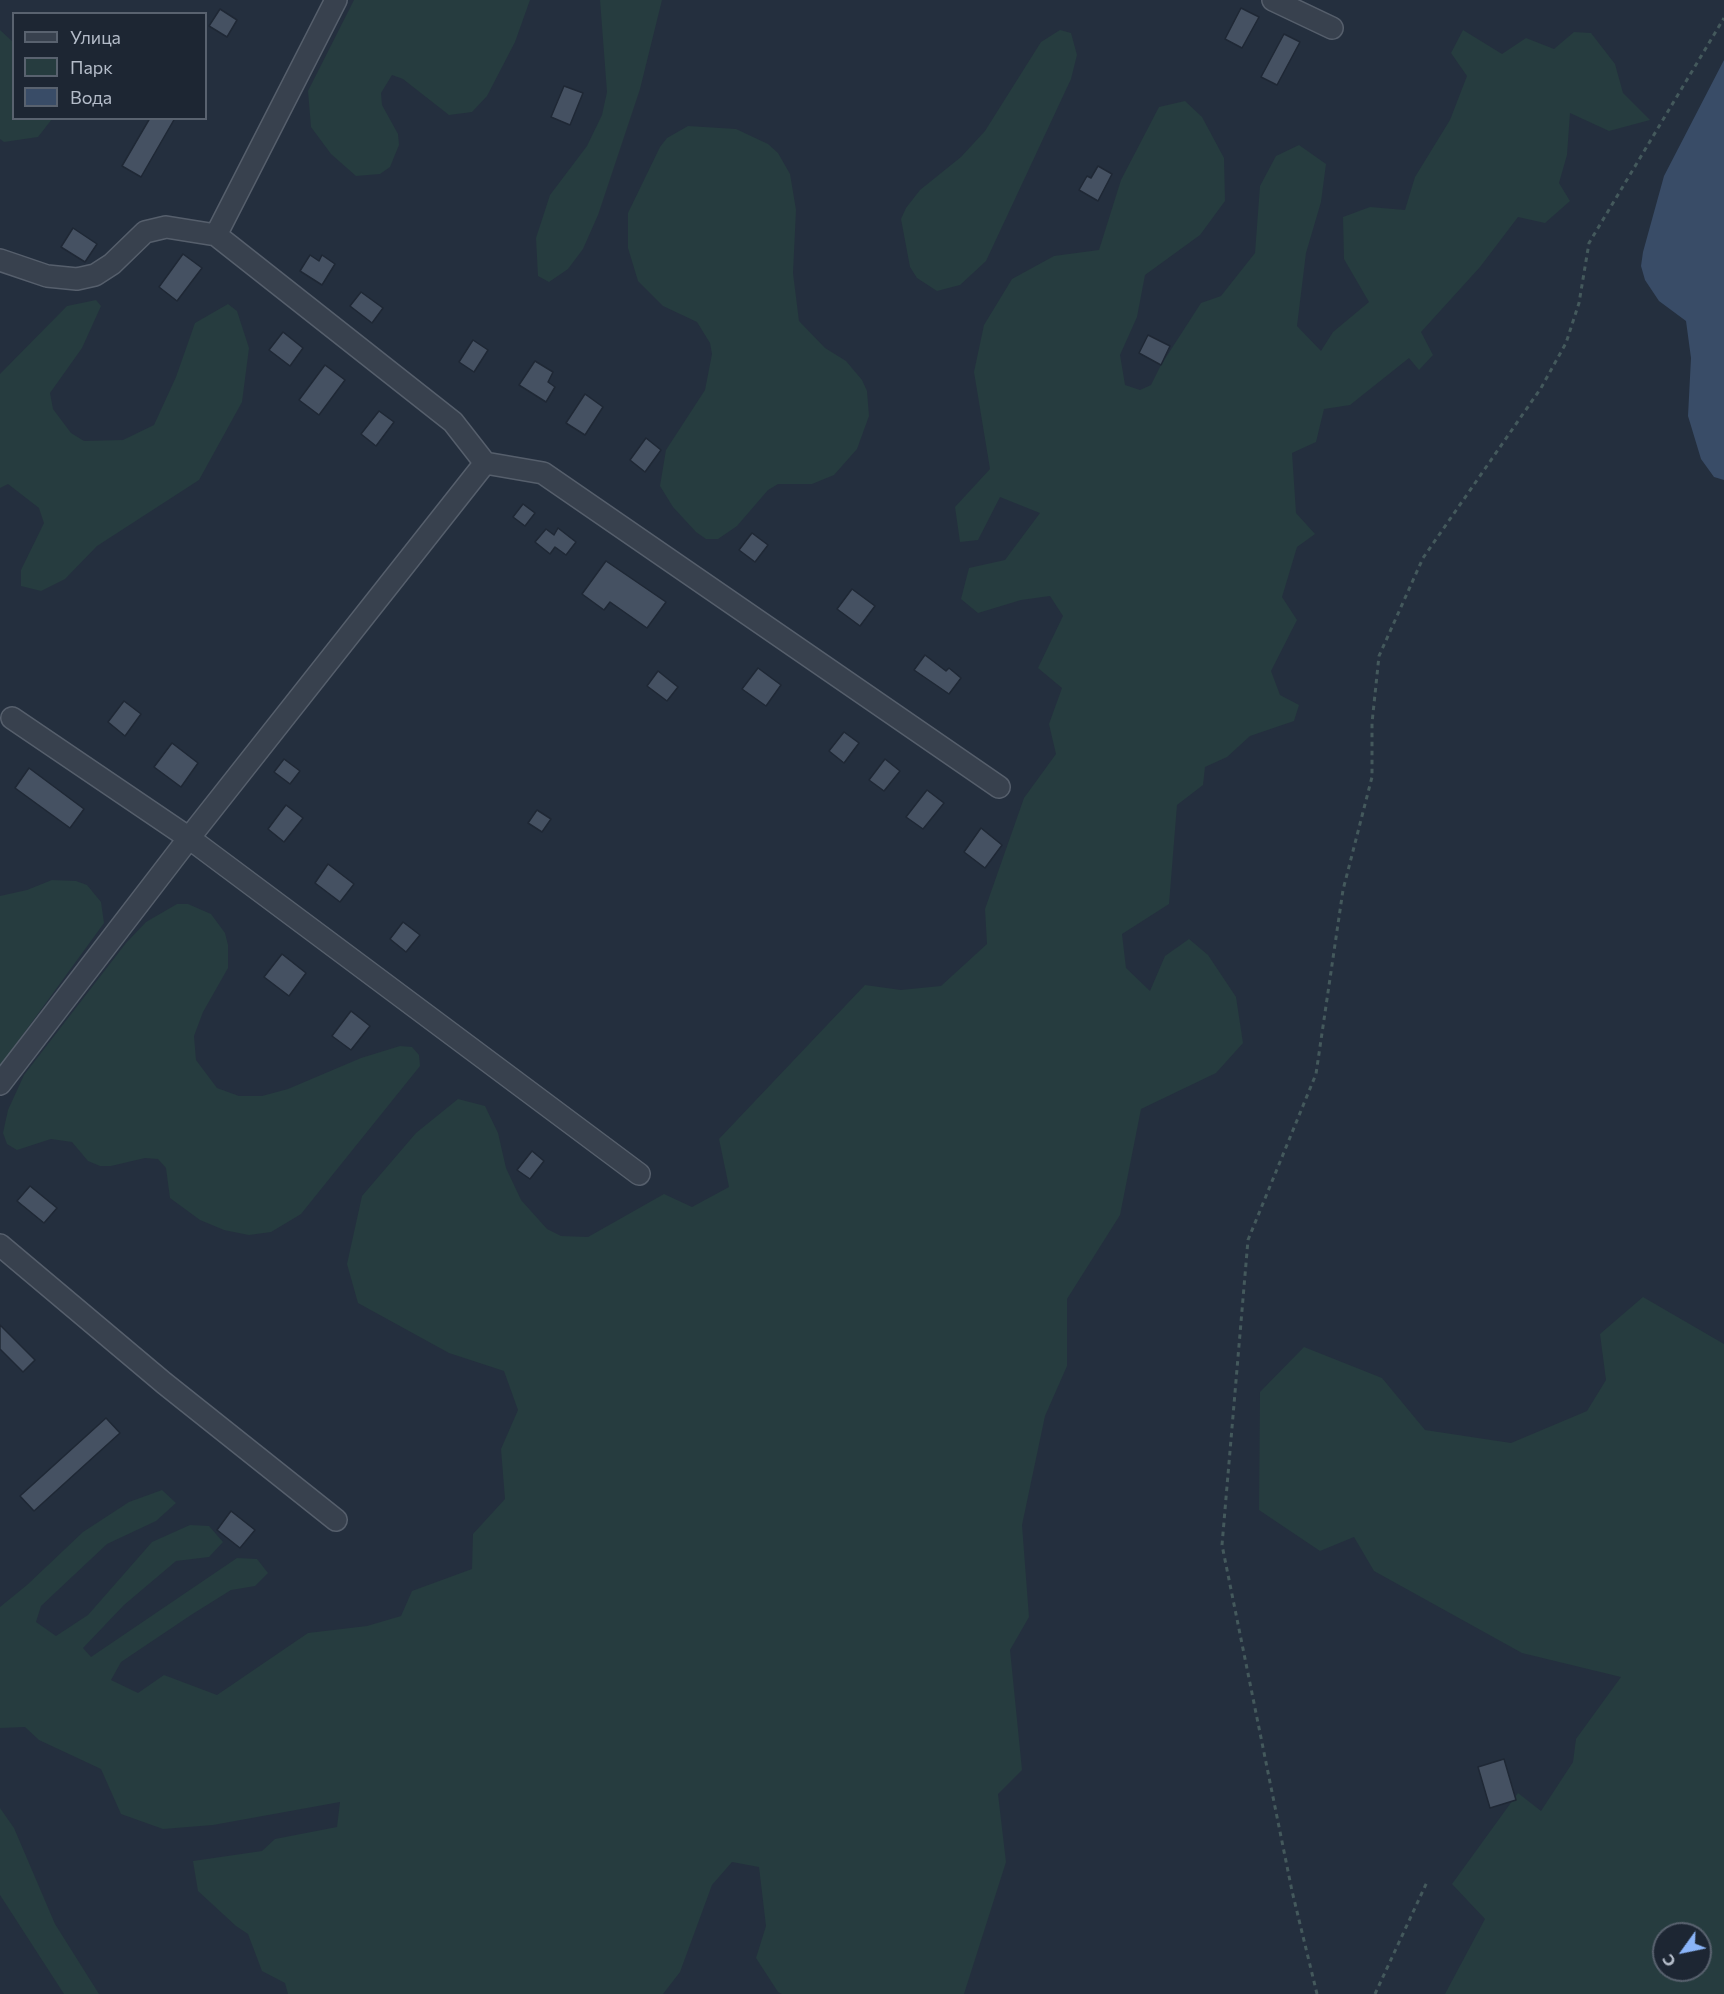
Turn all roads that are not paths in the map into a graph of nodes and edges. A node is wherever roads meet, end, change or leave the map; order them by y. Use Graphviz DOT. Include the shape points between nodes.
graph roads {
  1 [pos="336,0"];
  2 [pos="1274,0"];
  3 [pos="1332,28"];
  4 [pos="216,235"];
  5 [pos="0,260"];
  6 [pos="485,463"];
  7 [pos="12,718"];
  8 [pos="999,787"];
  9 [pos="189,838"];
  10 [pos="0,1084"];
  11 [pos="639,1174"];
  12 [pos="0,1245"];
  13 [pos="336,1520"];
  1 -- 4 [label="street"];
  2 -- 3 [label="street"];
  4 -- 5 [label="street" via="166,227 145,232 112,264 76,279 47,276"];
  4 -- 6 [label="street" via="453,422"];
  6 -- 8 [label="street" via="543,473"];
  6 -- 9 [label="street"];
  7 -- 9 [label="street"];
  9 -- 10 [label="street"];
  9 -- 11 [label="street"];
  12 -- 13 [label="street"];
}
